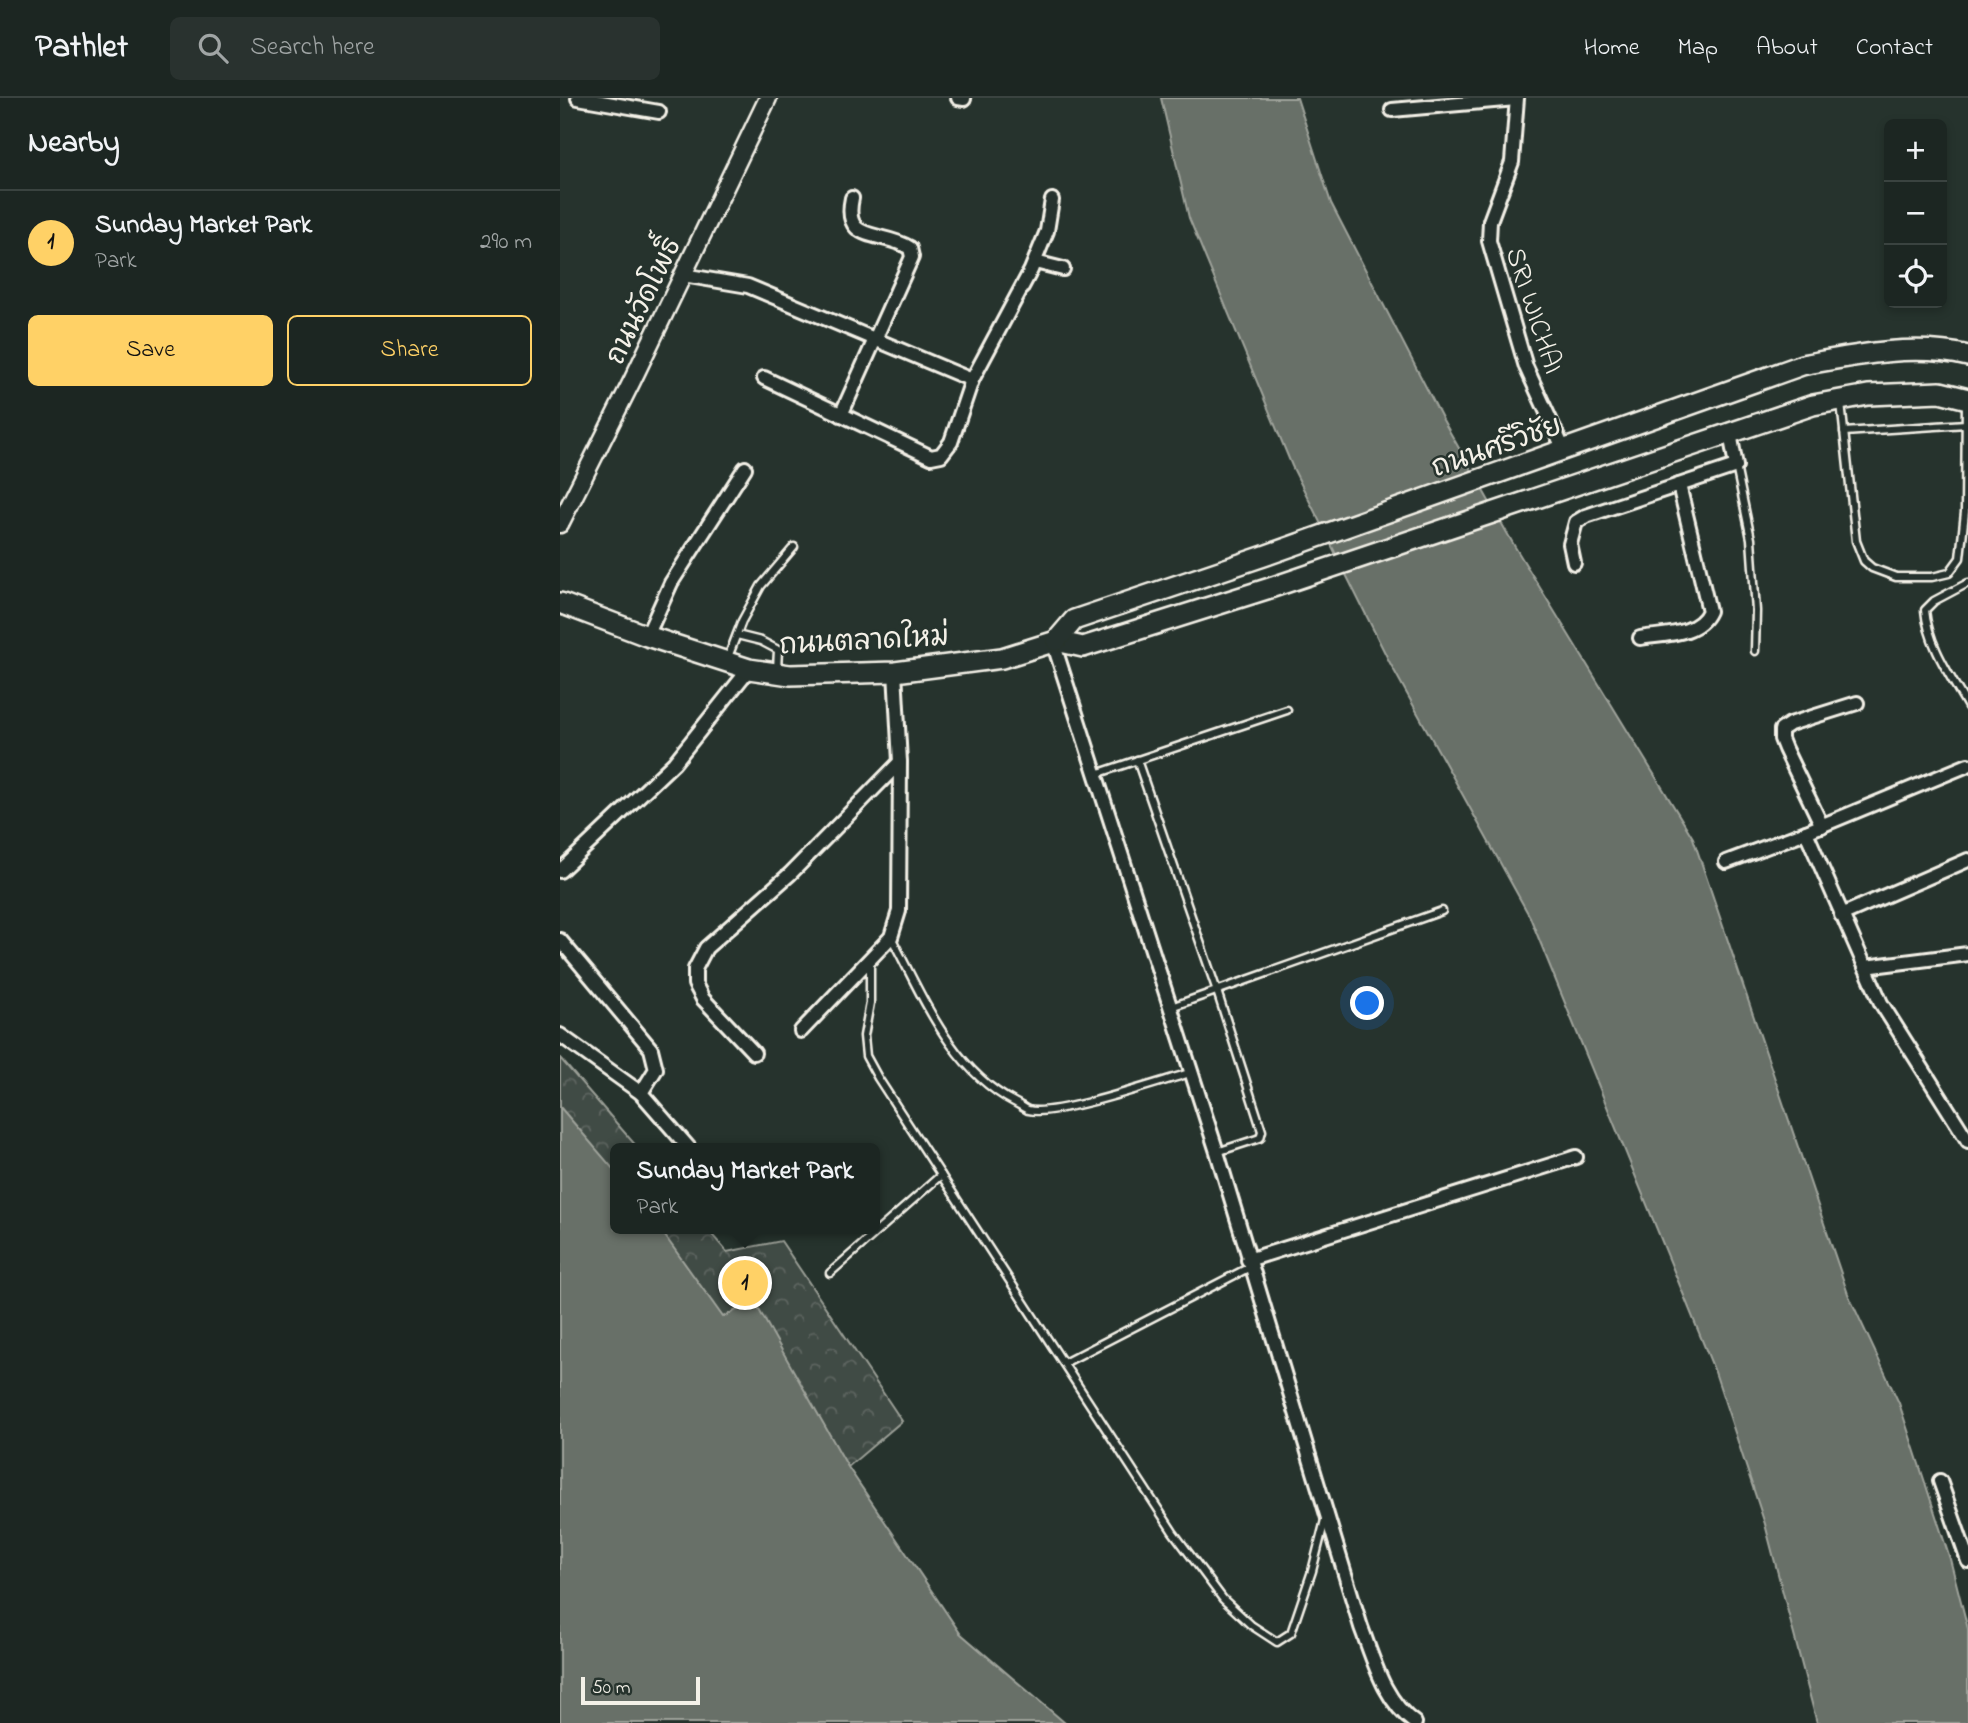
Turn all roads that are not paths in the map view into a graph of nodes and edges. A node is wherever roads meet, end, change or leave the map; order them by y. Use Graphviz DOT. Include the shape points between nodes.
graph roads {
  1 [pos="578,98"];
  2 [pos="768,98"];
  3 [pos="1517,99"];
  4 [pos="1392,110"];
  5 [pos="659,112"];
  6 [pos="852,198"];
  7 [pos="1052,200"];
  8 [pos="1035,261"];
  9 [pos="1063,269"];
  10 [pos="683,275"];
  11 [pos="874,339"];
  12 [pos="1968,356"];
  13 [pos="764,378"];
  14 [pos="972,380"];
  15 [pos="1967,398"];
  16 [pos="1840,400"];
  17 [pos="841,415"];
  18 [pos="1966,424"];
  19 [pos="1844,432"];
  20 [pos="1731,433"];
  21 [pos="1564,450"];
  22 [pos="1736,466"];
  23 [pos="745,468"];
  24 [pos="1679,485"];
  25 [pos="560,524"];
  26 [pos="794,547"];
  27 [pos="1574,563"];
  28 [pos="1968,583"];
  29 [pos="560,603"];
  30 [pos="737,635"];
  31 [pos="647,636"];
  32 [pos="1640,638"];
  33 [pos="1054,641"];
  34 [pos="1755,651"];
  35 [pos="726,662"];
  36 [pos="749,669"];
  37 [pos="895,672"];
  38 [pos="777,673"];
  39 [pos="1857,703"];
  40 [pos="1968,707"];
  41 [pos="1287,710"];
  42 [pos="1137,760"];
  43 [pos="900,762"];
  44 [pos="1968,765"];
  45 [pos="1096,774"];
  46 [pos="1822,826"];
  47 [pos="1806,832"];
  48 [pos="1968,860"];
  49 [pos="1726,862"];
  50 [pos="560,871"];
  51 [pos="1443,911"];
  52 [pos="1841,915"];
  53 [pos="891,937"];
  54 [pos="560,940"];
  55 [pos="1968,954"];
  56 [pos="870,961"];
  57 [pos="1865,967"];
  58 [pos="1217,991"];
  59 [pos="1169,1007"];
  60 [pos="801,1031"];
  61 [pos="560,1035"];
  62 [pos="754,1053"];
  63 [pos="1190,1073"];
  64 [pos="640,1093"];
  65 [pos="1968,1141"];
  66 [pos="685,1143"];
  67 [pos="1217,1152"];
  68 [pos="1576,1157"];
  69 [pos="941,1175"];
  70 [pos="880,1229"];
  71 [pos="874,1234"];
  72 [pos="1249,1263"];
  73 [pos="830,1273"];
  74 [pos="1064,1363"];
  75 [pos="1940,1481"];
  76 [pos="1326,1516"];
  77 [pos="1968,1561"];
  78 [pos="1415,1723"];
  1 -- 5 [label="street"];
  2 -- 10 [label="street, ถนนวัดโพธิ์"];
  3 -- 4 [label="street"];
  3 -- 21 [label="street, SRI WICHAI" via="1510,170 1490,221 1489,242 1526,367"];
  6 -- 11 [label="street" via="849,211 856,230 901,242 910,248 912,257"];
  7 -- 8 [label="street" via="1047,231"];
  8 -- 9 [label="street"];
  8 -- 14 [label="street"];
  10 -- 11 [label="street" via="748,286"];
  10 -- 25 [label="street, ถนนวัดโพธิ์"];
  11 -- 14 [label="street"];
  11 -- 17 [label="street"];
  12 -- 21 [label="main road, ถนนศรีวิชัย" via="1944,350 1863,354 1802,365"];
  13 -- 17 [label="street"];
  14 -- 17 [label="street" via="951,442 941,455 931,457"];
  15 -- 16 [label="main road" via="1940,392"];
  15 -- 18 [label="lane"];
  16 -- 19 [label="lane"];
  16 -- 20 [label="main road"];
  18 -- 19 [label="lane"];
  18 -- 19 [label="lane" via="1965,512 1959,558 1949,573 1932,577 1896,577 1864,561 1856,541"];
  20 -- 22 [label="street"];
  20 -- 33 [label="main road" via="1083,646"];
  21 -- 33 [label="main road, ถนนศรีวิชัย" via="1074,620"];
  22 -- 24 [label="street"];
  22 -- 34 [label="lane" via="1751,539"];
  23 -- 31 [label="street" via="671,583"];
  24 -- 27 [label="street" via="1576,522 1570,544"];
  24 -- 32 [label="street" via="1709,611 1695,628"];
  26 -- 30 [label="lane" via="761,586"];
  28 -- 40 [label="lane" via="1924,610 1934,644"];
  29 -- 31 [label="main road, ถนนตลาดใหม่"];
  30 -- 35 [label="lane"];
  30 -- 38 [label="lane" via="778,650"];
  31 -- 35 [label="main road, ถนนตลาดใหม่"];
  33 -- 37 [label="main road, ถนนตลาดใหม่" via="1002,658"];
  33 -- 45 [label="street"];
  35 -- 36 [label="main road, ถนนตลาดใหม่"];
  36 -- 38 [label="main road, ถนนตลาดใหม่"];
  36 -- 50 [label="street" via="674,764"];
  37 -- 38 [label="main road, ถนนตลาดใหม่"];
  37 -- 43 [label="street"];
  39 -- 46 [label="street" via="1781,730 1784,749"];
  41 -- 42 [label="lane"];
  42 -- 45 [label="lane"];
  42 -- 58 [label="lane"];
  43 -- 53 [label="street" via="899,911"];
  43 -- 62 [label="street" via="790,874 706,948 695,969 695,984 703,999"];
  44 -- 46 [label="street"];
  45 -- 59 [label="street"];
  46 -- 47 [label="street"];
  47 -- 49 [label="street"];
  47 -- 52 [label="street"];
  48 -- 52 [label="street"];
  51 -- 58 [label="lane"];
  52 -- 57 [label="street"];
  53 -- 56 [label="street"];
  53 -- 63 [label="lane" via="961,1060 999,1094 1029,1110 1053,1110"];
  54 -- 64 [label="street" via="651,1049 656,1069"];
  55 -- 57 [label="street"];
  56 -- 60 [label="street"];
  56 -- 69 [label="lane" via="866,1056"];
  57 -- 65 [label="street" via="1881,1003"];
  58 -- 59 [label="lane"];
  58 -- 67 [label="lane" via="1262,1131 1260,1138"];
  59 -- 63 [label="street"];
  61 -- 64 [label="street"];
  63 -- 67 [label="street"];
  64 -- 66 [label="street"];
  67 -- 72 [label="street"];
  68 -- 72 [label="street"];
  69 -- 70 [label="lane"];
  69 -- 74 [label="lane"];
  71 -- 73 [label="lane"];
  72 -- 74 [label="lane"];
  72 -- 76 [label="street"];
  74 -- 76 [label="lane" via="1173,1532 1223,1599 1277,1642 1292,1633"];
  75 -- 77 [label="street"];
  76 -- 78 [label="street" via="1386,1690"];
}
